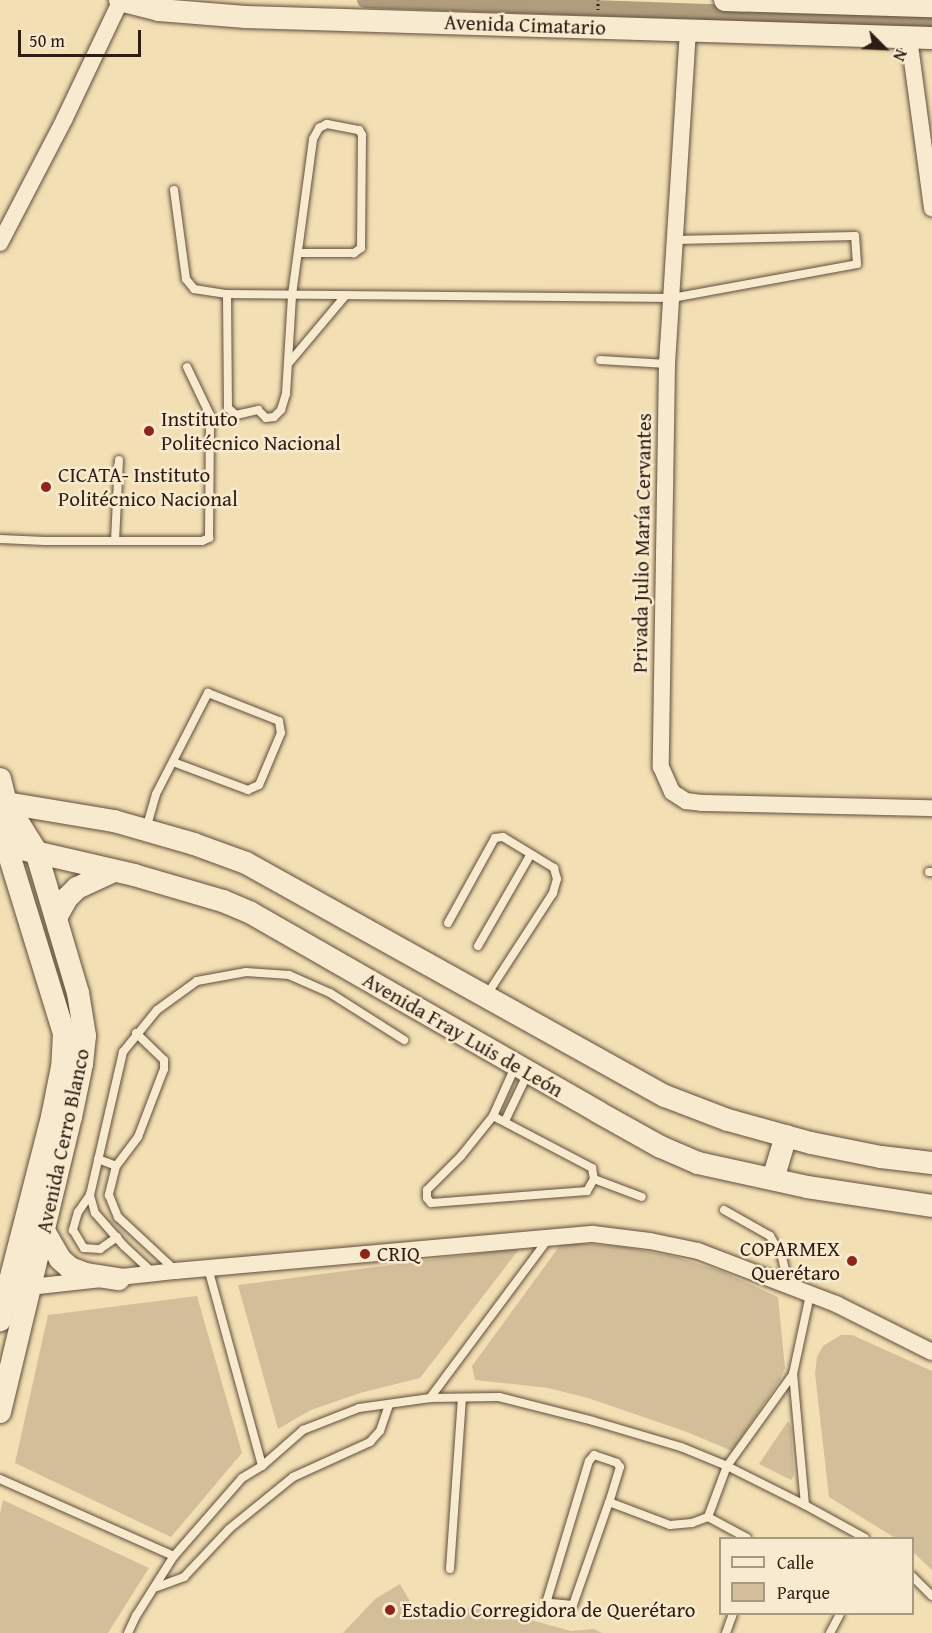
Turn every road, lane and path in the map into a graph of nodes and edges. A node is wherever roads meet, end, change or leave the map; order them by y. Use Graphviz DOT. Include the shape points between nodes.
graph roads {
  1 [pos="120,0"];
  2 [pos="725,0"];
  3 [pos="739,0"];
  4 [pos="855,2"];
  5 [pos="159,5"];
  6 [pos="932,6"];
  7 [pos="688,30"];
  8 [pos="909,38"];
  9 [pos="932,39"];
  10 [pos="174,190"];
  11 [pos="932,208"];
  12 [pos="675,240"];
  13 [pos="0,243"];
  14 [pos="299,253"];
  15 [pos="227,294"];
  16 [pos="292,295"];
  17 [pos="345,296"];
  18 [pos="672,298"];
  19 [pos="600,360"];
  20 [pos="288,364"];
  21 [pos="667,364"];
  22 [pos="187,367"];
  23 [pos="119,460"];
  24 [pos="0,539"];
  25 [pos="115,541"];
  26 [pos="173,762"];
  27 [pos="0,779"];
  28 [pos="3,802"];
  29 [pos="932,808"];
  30 [pos="146,829"];
  31 [pos="3,845"];
  32 [pos="36,851"];
  33 [pos="531,854"];
  34 [pos="114,871"];
  35 [pos="57,916"];
  36 [pos="448,923"];
  37 [pos="478,946"];
  38 [pos="486,997"];
  39 [pos="136,1033"];
  40 [pos="404,1040"];
  41 [pos="522,1067"];
  42 [pos="493,1116"];
  43 [pos="505,1121"];
  44 [pos="786,1136"];
  45 [pos="98,1159"];
  46 [pos="932,1163"];
  47 [pos="116,1167"];
  48 [pos="594,1179"];
  49 [pos="773,1179"];
  50 [pos="90,1196"];
  51 [pos="642,1197"];
  52 [pos="932,1206"];
  53 [pos="724,1210"];
  54 [pos="44,1231"];
  55 [pos="117,1237"];
  56 [pos="550,1237"];
  57 [pos="208,1268"];
  58 [pos="175,1271"];
  59 [pos="155,1275"];
  60 [pos="119,1279"];
  61 [pos="30,1287"];
  62 [pos="789,1287"];
  63 [pos="810,1295"];
  64 [pos="0,1320"];
  65 [pos="932,1352"];
  66 [pos="793,1374"];
  67 [pos="430,1398"];
  68 [pos="462,1399"];
  69 [pos="389,1405"];
  70 [pos="0,1412"];
  71 [pos="262,1466"];
  72 [pos="727,1466"];
  73 [pos="0,1479"];
  74 [pos="609,1502"];
  75 [pos="805,1505"];
  76 [pos="708,1517"];
  77 [pos="743,1537"];
  78 [pos="861,1537"];
  79 [pos="174,1556"];
  80 [pos="450,1569"];
  81 [pos="914,1578"];
  82 [pos="156,1587"];
  83 [pos="932,1596"];
  84 [pos="733,1615"];
  85 [pos="839,1615"];
  86 [pos="128,1633"];
  87 [pos="726,1633"];
  88 [pos="830,1633"];
  1 -- 5 [label="main road, Avenida Cimatario"];
  1 -- 13 [label="street"];
  2 -- 3 [label="main road"];
  3 -- 4 [label="main road"];
  4 -- 6 [label="main road"];
  5 -- 7 [label="main road, Avenida Cimatario" via="246,17"];
  7 -- 8 [label="main road, Avenida Cimatario"];
  7 -- 12 [label="street, Privada Julio María Cervantes"];
  8 -- 9 [label="main road, Avenida Cimatario"];
  8 -- 11 [label="street"];
  10 -- 15 [label="lane" via="186,279 194,290"];
  12 -- 18 [label="street, Privada Julio María Cervantes"];
  12 -- 18 [label="lane" via="855,236 857,264"];
  14 -- 14 [label="lane" via="354,253 361,248 362,135 358,130 327,124 316,132"];
  14 -- 16 [label="lane"];
  15 -- 16 [label="lane"];
  15 -- 20 [label="lane" via="228,408 236,415 258,410 266,418 273,417 281,410 286,394"];
  16 -- 17 [label="lane"];
  16 -- 20 [label="lane"];
  17 -- 18 [label="lane"];
  17 -- 20 [label="lane"];
  18 -- 21 [label="street, Privada Julio María Cervantes"];
  19 -- 21 [label="lane"];
  21 -- 29 [label="street, Privada Julio María Cervantes" via="661,767 672,792 686,801 703,803"];
  22 -- 25 [label="lane" via="210,415 210,538"];
  23 -- 25 [label="lane"];
  24 -- 25 [label="lane"];
  26 -- 26 [label="lane" via="248,790 259,785 280,733 279,721 208,693"];
  26 -- 30 [label="lane" via="156,795"];
  27 -- 28 [label="main road"];
  28 -- 30 [label="main road, Avenida Fray Luis de León"];
  28 -- 31 [label="main road, Avenida Cerro Blanco"];
  28 -- 32 [label="main road, Avenida Cerro Blanco"];
  30 -- 38 [label="main road, Avenida Fray Luis de León" via="246,863"];
  31 -- 32 [label="main road, Avenida Fray Luis de León"];
  31 -- 64 [label="main road, Avenida Cerro Blanco" via="64,1033 52,1117"];
  32 -- 34 [label="main road, Avenida Fray Luis de León"];
  32 -- 35 [label="main road, Avenida Cerro Blanco"];
  33 -- 36 [label="lane" via="503,837 495,838"];
  33 -- 37 [label="lane"];
  33 -- 38 [label="lane" via="554,868 557,879 553,893"];
  34 -- 35 [label="main road" via="77,888"];
  34 -- 41 [label="main road, Avenida Fray Luis de León" via="202,894 251,913"];
  35 -- 54 [label="main road, Avenida Cerro Blanco" via="85,1036 82,1065"];
  38 -- 44 [label="main road, Avenida Fray Luis de León" via="664,1096"];
  39 -- 40 [label="lane" via="158,1010 197,981 246,972 289,975 320,988"];
  39 -- 45 [label="lane" via="123,1052"];
  39 -- 47 [label="lane" via="164,1060 164,1070 138,1137"];
  41 -- 42 [label="lane"];
  41 -- 43 [label="lane"];
  41 -- 49 [label="main road, Avenida Fray Luis de León" via="661,1147 698,1163"];
  42 -- 43 [label="lane"];
  42 -- 48 [label="lane" via="427,1190 431,1203 587,1191"];
  43 -- 48 [label="lane" via="592,1168"];
  44 -- 46 [label="main road, Avenida Fray Luis de León" via="881,1157"];
  44 -- 49 [label="main road"];
  45 -- 47 [label="lane"];
  45 -- 50 [label="lane"];
  47 -- 58 [label="lane" via="109,1195 118,1217"];
  48 -- 51 [label="lane"];
  49 -- 52 [label="main road, Avenida Fray Luis de León"];
  50 -- 55 [label="lane" via="95,1213"];
  50 -- 55 [label="lane" via="78,1212 73,1230 84,1248 100,1249"];
  53 -- 62 [label="lane" via="770,1236 782,1257"];
  54 -- 60 [label="main road" via="60,1259 70,1268"];
  54 -- 61 [label="main road, Avenida Cerro Blanco"];
  55 -- 59 [label="lane"];
  56 -- 57 [label="street"];
  56 -- 62 [label="street" via="593,1234 660,1243 698,1251"];
  56 -- 67 [label="lane"];
  57 -- 58 [label="street"];
  57 -- 71 [label="lane"];
  58 -- 59 [label="street"];
  59 -- 60 [label="street"];
  60 -- 61 [label="street"];
  61 -- 70 [label="main road, Avenida Cerro Blanco"];
  62 -- 63 [label="street"];
  63 -- 65 [label="street"];
  63 -- 66 [label="lane"];
  66 -- 72 [label="lane"];
  66 -- 75 [label="lane"];
  67 -- 68 [label="lane"];
  67 -- 69 [label="lane"];
  68 -- 72 [label="lane" via="499,1397 681,1447"];
  68 -- 80 [label="lane"];
  69 -- 71 [label="lane" via="360,1408 303,1430"];
  69 -- 82 [label="lane" via="380,1431 370,1442 293,1477 229,1529 184,1577"];
  71 -- 79 [label="lane" via="242,1478"];
  72 -- 75 [label="lane"];
  72 -- 76 [label="lane"];
  73 -- 79 [label="lane"];
  74 -- 74 [label="lane" via="620,1467 594,1455 548,1603 573,1605"];
  74 -- 76 [label="lane" via="670,1525"];
  75 -- 78 [label="lane"];
  76 -- 77 [label="lane"];
  79 -- 82 [label="lane"];
  81 -- 83 [label="lane"];
  82 -- 86 [label="lane"];
  84 -- 87 [label="lane"];
  85 -- 88 [label="lane"];
}
